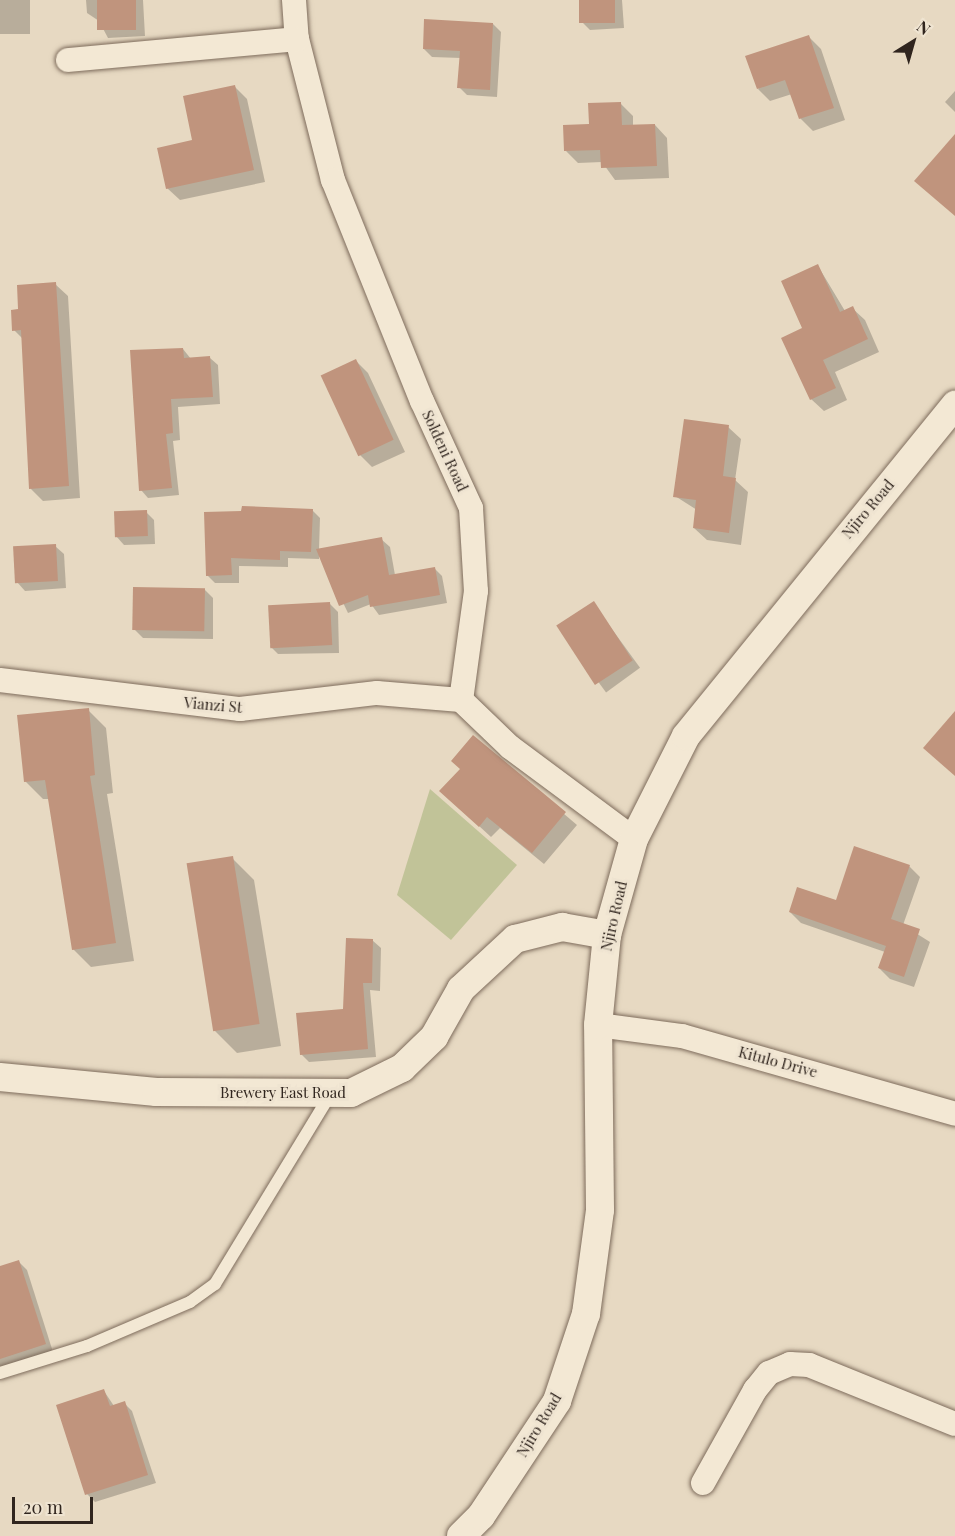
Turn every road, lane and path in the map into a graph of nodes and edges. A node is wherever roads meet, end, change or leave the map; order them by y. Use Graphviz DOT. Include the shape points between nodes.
graph roads {
  1 [pos="294,0"];
  2 [pos="297,39"];
  3 [pos="68,60"];
  4 [pos="955,405"];
  5 [pos="0,680"];
  6 [pos="461,700"];
  7 [pos="634,839"];
  8 [pos="607,935"];
  9 [pos="598,1025"];
  10 [pos="0,1077"];
  11 [pos="331,1094"];
  12 [pos="955,1114"];
  13 [pos="0,1373"];
  14 [pos="955,1424"];
  15 [pos="704,1484"];
  16 [pos="461,1536"];
  1 -- 2 [label="street, Soldeni Road"];
  2 -- 3 [label="street"];
  2 -- 6 [label="street, Soldeni Road" via="333,180 422,401 471,508 476,591"];
  4 -- 7 [label="street, Njiro Road" via="693,726"];
  5 -- 6 [label="street, Vianzi St" via="240,709 355,694"];
  6 -- 7 [label="street" via="510,747"];
  7 -- 8 [label="street, Njiro Road"];
  8 -- 9 [label="street, Njiro Road"];
  8 -- 11 [label="street, Brewery East Road" via="562,927 515,939 461,989 434,1037 402,1068 351,1094"];
  9 -- 12 [label="street, Kitulo Drive" via="682,1036"];
  9 -- 16 [label="street, Njiro Road" via="600,1210 586,1314 557,1401 481,1516"];
  10 -- 11 [label="street, Brewery East Road" via="156,1092"];
  11 -- 13 [label="lane" via="215,1284 190,1302 87,1346"];
  14 -- 15 [label="street" via="809,1365 790,1364 768,1372 755,1390"];
}
